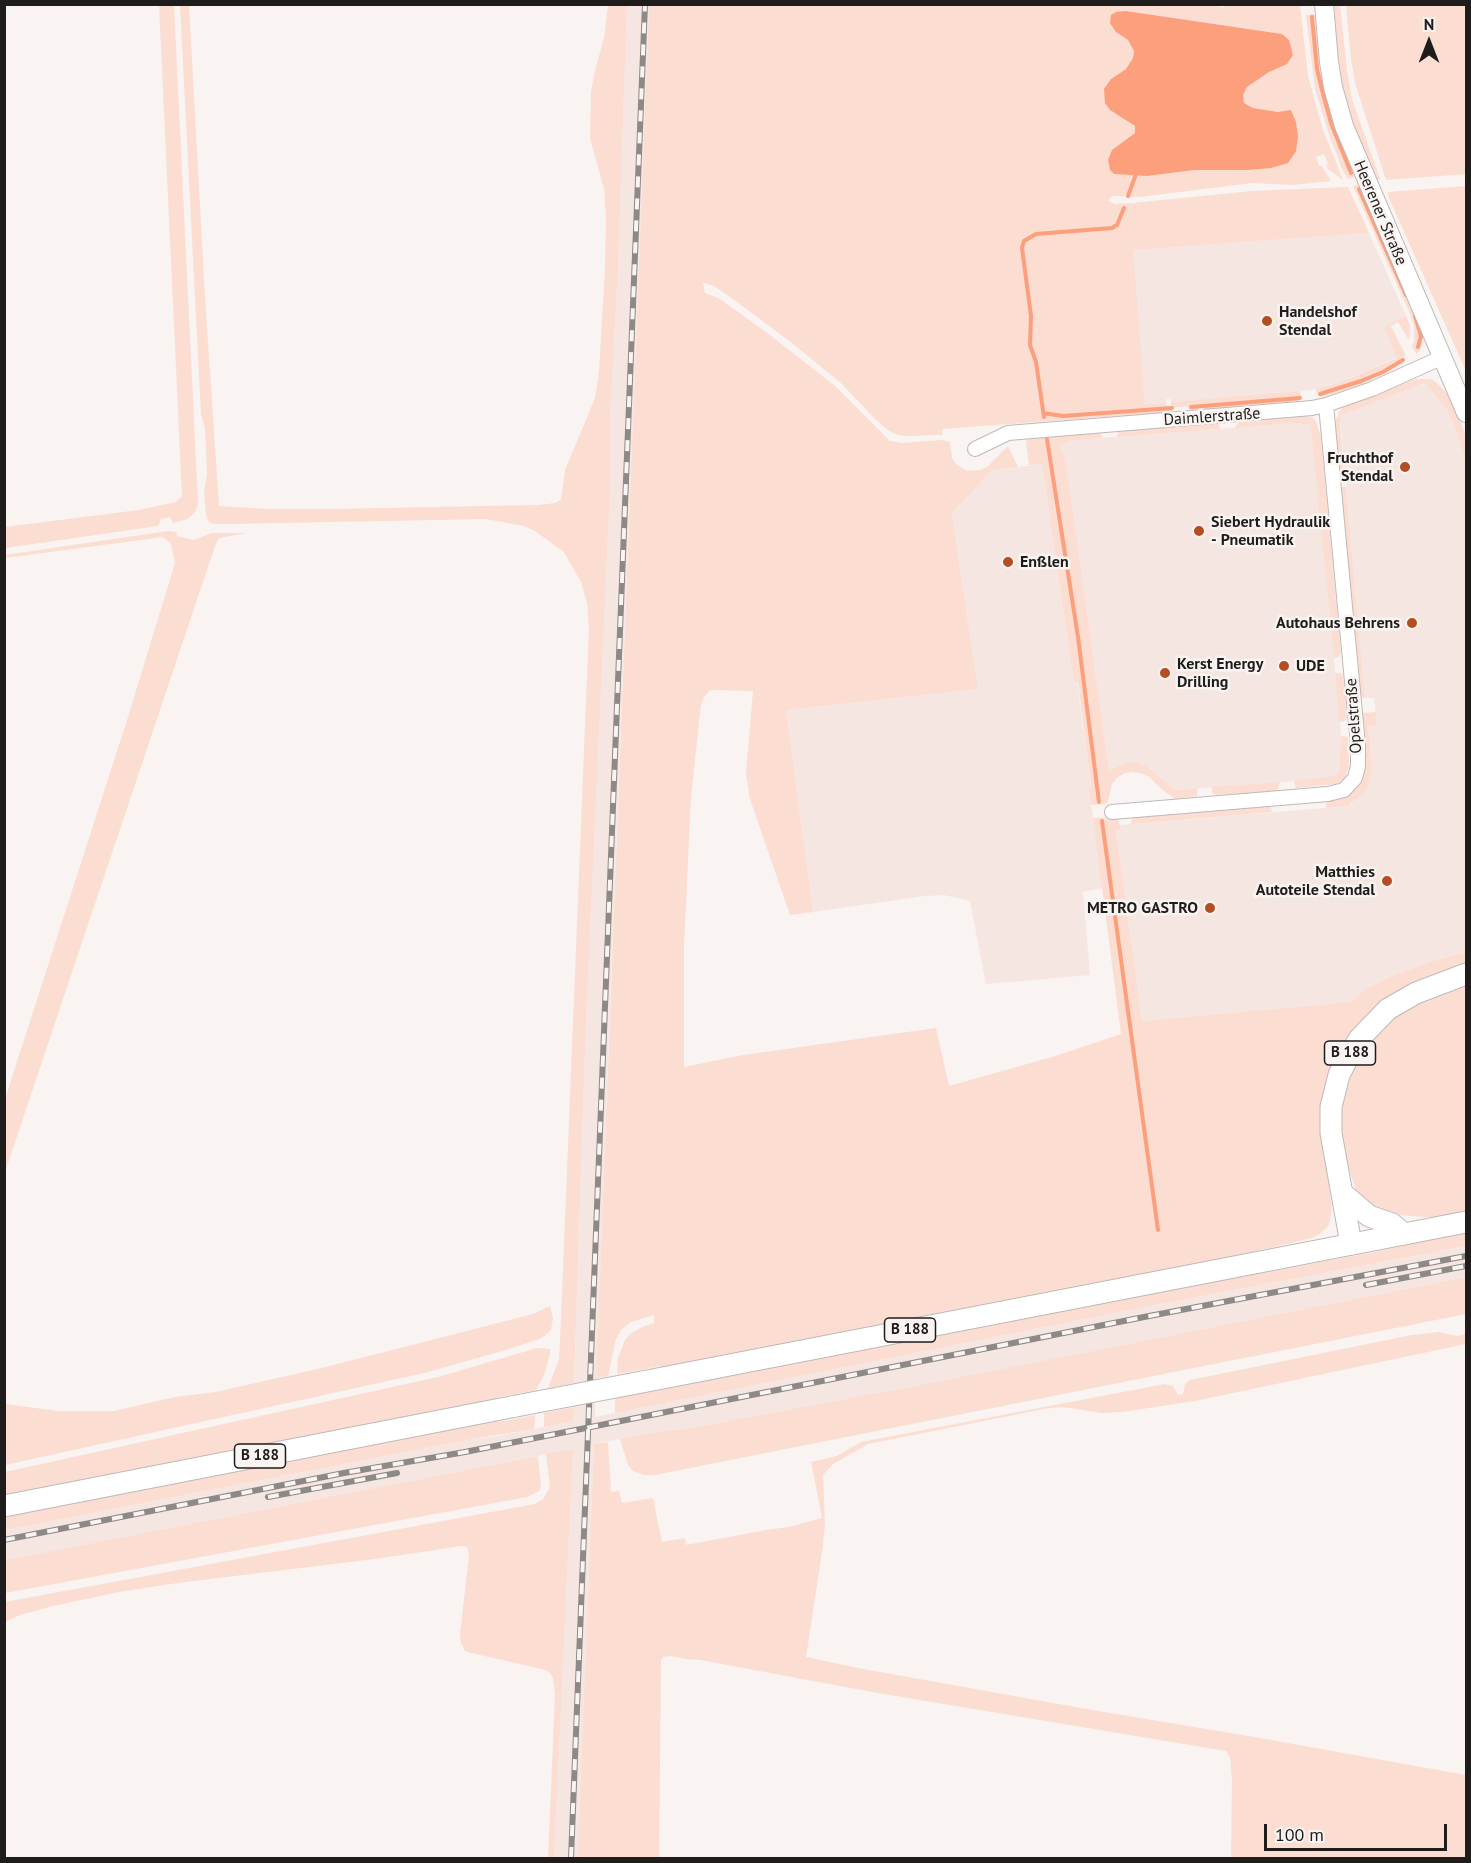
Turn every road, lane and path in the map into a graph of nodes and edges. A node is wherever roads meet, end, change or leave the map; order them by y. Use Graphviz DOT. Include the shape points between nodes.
graph roads {
  1 [pos="1324,4"];
  2 [pos="1443,357"];
  3 [pos="1326,405"];
  4 [pos="1467,413"];
  5 [pos="975,449"];
  6 [pos="1112,812"];
  7 [pos="1467,974"];
  8 [pos="1342,1193"];
  9 [pos="1467,1222"];
  10 [pos="1404,1234"];
  11 [pos="1351,1244"];
  12 [pos="4,1506"];
  1 -- 2 [label="main road, Heerener Straße" via="1329,63 1344,126"];
  2 -- 3 [label="street, Daimlerstraße"];
  2 -- 4 [label="main road, Heerener Straße"];
  3 -- 5 [label="street, Daimlerstraße" via="1284,412 1008,433"];
  3 -- 6 [label="street, Opelstraße" via="1358,745 1355,778 1344,790 1329,794"];
  7 -- 8 [label="main road, B 188" via="1396,1004 1373,1023 1348,1055 1336,1085 1330,1120"];
  8 -- 10 [label="main road" via="1369,1216 1392,1224"];
  8 -- 11 [label="main road, B 188"];
  9 -- 10 [label="main road, B 188"];
  10 -- 11 [label="main road, B 188"];
  11 -- 12 [label="main road, B 188, bridge"];
}
